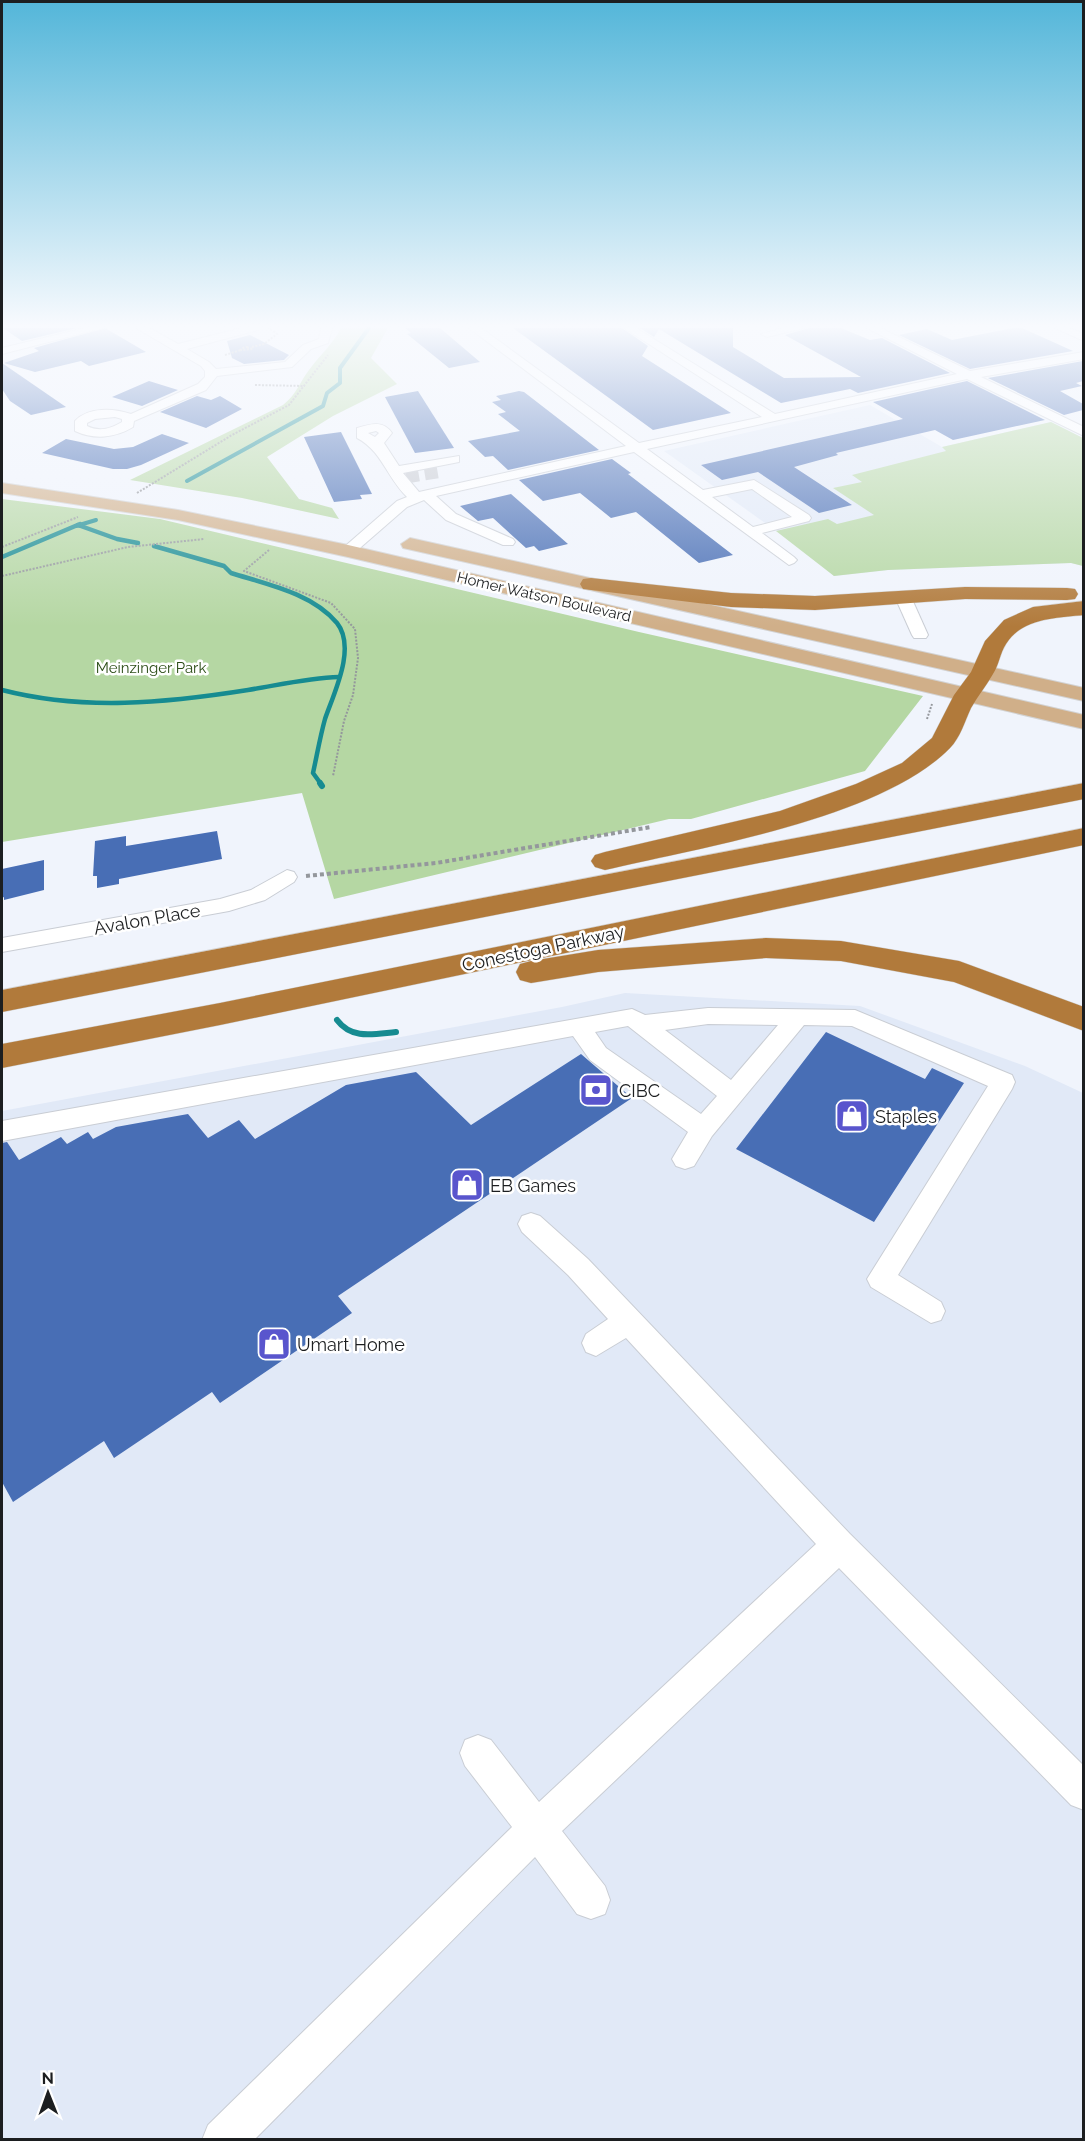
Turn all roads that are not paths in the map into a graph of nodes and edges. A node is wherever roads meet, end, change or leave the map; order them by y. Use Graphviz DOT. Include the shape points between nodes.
graph roads {
  1 [pos="608,428"];
  2 [pos="727,428"];
  3 [pos="378,443"];
  4 [pos="635,448"];
  5 [pos="454,459"];
  6 [pos="2,473"];
  7 [pos="400,475"];
  8 [pos="2,488"];
  9 [pos="141,491"];
  10 [pos="162,495"];
  11 [pos="421,495"];
  12 [pos="700,495"];
  13 [pos="183,498"];
  14 [pos="341,529"];
  15 [pos="751,532"];
  16 [pos="365,535"];
  17 [pos="508,542"];
  18 [pos="348,551"];
  19 [pos="789,560"];
  20 [pos="591,584"];
  21 [pos="1083,595"];
  22 [pos="903,597"];
  23 [pos="1083,608"];
  24 [pos="920,635"];
  25 [pos="956,688"];
  26 [pos="1083,695"];
  27 [pos="1083,722"];
  28 [pos="1083,791"];
  29 [pos="1083,836"];
  30 [pos="287,877"];
  31 [pos="291,943"];
  32 [pos="2,945"];
  33 [pos="2,1001"];
  34 [pos="220,1014"];
  35 [pos="798,1017"];
  36 [pos="1083,1020"];
  37 [pos="642,1024"];
  38 [pos="578,1026"];
  39 [pos="2,1056"];
  40 [pos="732,1094"];
  41 [pos="703,1129"];
  42 [pos="2,1131"];
  43 [pos="685,1159"];
  44 [pos="531,1224"];
  45 [pos="931,1311"];
  46 [pos="629,1320"];
  47 [pos="596,1343"];
  48 [pos="839,1545"];
  49 [pos="478,1753"];
  50 [pos="1083,1792"];
  51 [pos="536,1830"];
  52 [pos="591,1900"];
  53 [pos="223,2139"];
  1 -- 4 [label="street"];
  2 -- 4 [label="street"];
  3 -- 7 [label="street"];
  4 -- 11 [label="street"];
  4 -- 12 [label="street"];
  5 -- 7 [label="street"];
  6 -- 9 [label="main road"];
  7 -- 11 [label="street"];
  8 -- 18 [label="main road, Homer Watson Boulevard" via="110,503"];
  10 -- 13 [label="main road"];
  11 -- 16 [label="street" via="402,504"];
  11 -- 17 [label="street" via="451,517"];
  12 -- 15 [label="street"];
  12 -- 15 [label="street" via="754,484 804,518"];
  14 -- 16 [label="main road, Homer Watson Boulevard"];
  15 -- 19 [label="street"];
  16 -- 18 [label="street"];
  16 -- 20 [label="main road, Homer Watson Boulevard"];
  18 -- 25 [label="main road, Homer Watson Boulevard"];
  20 -- 22 [label="highway" via="731,600 815,603"];
  20 -- 25 [label="main road, Homer Watson Boulevard"];
  21 -- 22 [label="highway" via="965,593"];
  22 -- 24 [label="street"];
  23 -- 25 [label="highway" via="1033,614 1012,625"];
  25 -- 26 [label="main road, Homer Watson Boulevard"];
  25 -- 27 [label="main road, Homer Watson Boulevard"];
  25 -- 31 [label="highway" via="942,742 911,768 866,790 788,818 350,921"];
  28 -- 31 [label="highway"];
  29 -- 34 [label="highway, Conestoga Parkway"];
  30 -- 32 [label="street, Avalon Place" via="258,895 222,906"];
  31 -- 33 [label="highway"];
  34 -- 36 [label="highway" via="305,1008 598,961 766,948 841,951 958,972"];
  34 -- 39 [label="highway, Conestoga Parkway"];
  35 -- 37 [label="street" via="708,1016"];
  35 -- 40 [label="street"];
  35 -- 45 [label="street" via="855,1018 1002,1082 881,1279"];
  37 -- 38 [label="street" via="632,1017"];
  37 -- 40 [label="street"];
  38 -- 41 [label="street" via="598,1054"];
  38 -- 42 [label="street"];
  40 -- 41 [label="street"];
  41 -- 43 [label="street"];
  44 -- 46 [label="street"];
  46 -- 47 [label="street"];
  46 -- 48 [label="street"];
  48 -- 50 [label="street"];
  48 -- 51 [label="street"];
  49 -- 51 [label="street"];
  51 -- 52 [label="street"];
  51 -- 53 [label="street"];
}
